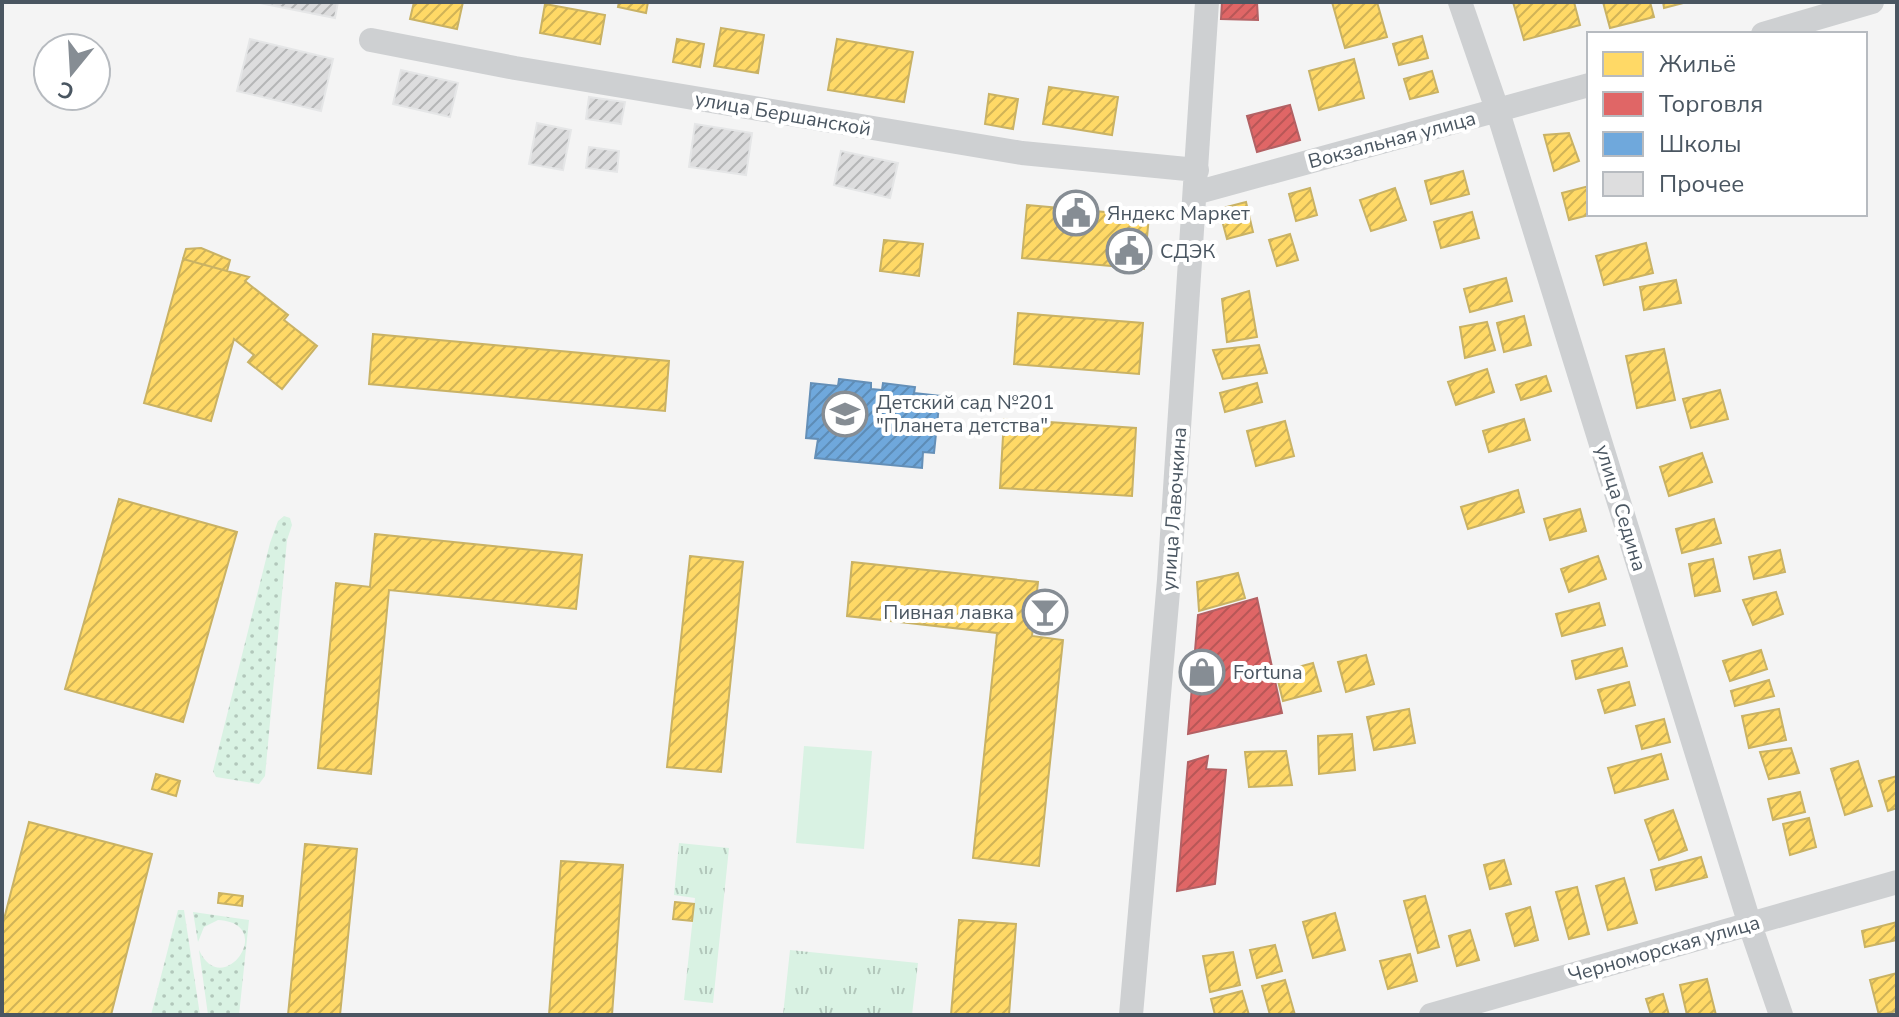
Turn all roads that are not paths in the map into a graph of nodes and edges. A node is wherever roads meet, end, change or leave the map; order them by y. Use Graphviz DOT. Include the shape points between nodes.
graph roads {
  1 [pos="1207,2"];
  2 [pos="1460,2"];
  3 [pos="1872,2"];
  4 [pos="1770,32"];
  5 [pos="371,40"];
  6 [pos="1587,86"];
  7 [pos="1498,112"];
  8 [pos="1196,182"];
  9 [pos="1897,882"];
  10 [pos="1750,925"];
  11 [pos="1131,1015"];
  12 [pos="1431,1015"];
  13 [pos="1781,1015"];
  1 -- 8 [label="street, улица Лавочкина"];
  2 -- 7 [label="street, улица Седина"];
  3 -- 4 [label="street"];
  5 -- 8 [label="street, улица Бершанской"];
  6 -- 7 [label="street, Вокзальная улица"];
  7 -- 8 [label="street, Вокзальная улица"];
  7 -- 10 [label="street, улица Седина"];
  8 -- 11 [label="street, улица Лавочкина" via="1168,596"];
  9 -- 10 [label="street, Черноморская улица"];
  10 -- 12 [label="street, Черноморская улица"];
  10 -- 13 [label="street, улица Седина"];
}
